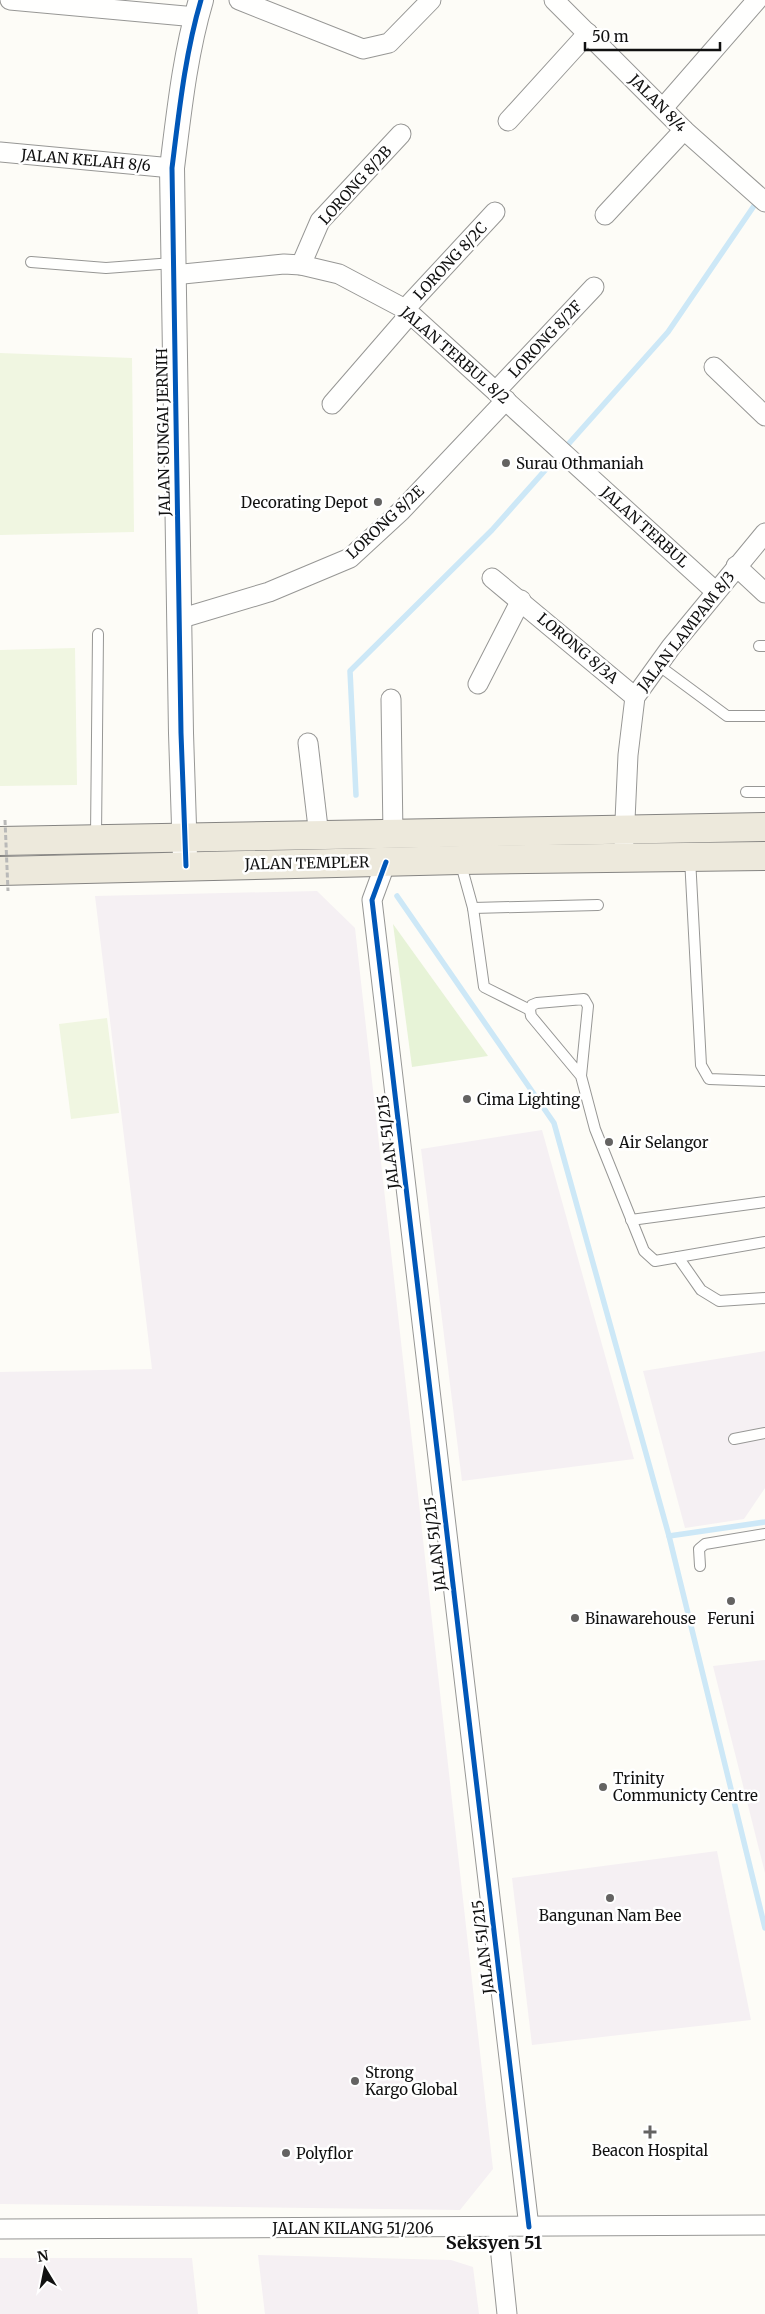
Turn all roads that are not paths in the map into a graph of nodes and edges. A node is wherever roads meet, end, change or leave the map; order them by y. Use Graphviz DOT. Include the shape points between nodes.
graph roads {
  1 [pos="10,0"];
  2 [pos="239,0"];
  3 [pos="431,0"];
  4 [pos="554,0"];
  5 [pos="756,0"];
  6 [pos="199,9"];
  7 [pos="588,33"];
  8 [pos="663,108"];
  9 [pos="508,121"];
  10 [pos="684,130"];
  11 [pos="401,134"];
  12 [pos="0,152"];
  13 [pos="172,168"];
  14 [pos="765,202"];
  15 [pos="495,212"];
  16 [pos="605,215"];
  17 [pos="31,262"];
  18 [pos="301,265"];
  19 [pos="173,269"];
  20 [pos="594,287"];
  21 [pos="408,311"];
  22 [pos="714,367"];
  23 [pos="501,396"];
  24 [pos="332,404"];
  25 [pos="765,416"];
  26 [pos="553,443"];
  27 [pos="765,533"];
  28 [pos="736,566"];
  29 [pos="492,578"];
  30 [pos="715,591"];
  31 [pos="765,593"];
  32 [pos="521,600"];
  33 [pos="179,619"];
  34 [pos="98,634"];
  35 [pos="658,665"];
  36 [pos="478,684"];
  37 [pos="635,697"];
  38 [pos="391,699"];
  39 [pos="765,716"];
  40 [pos="308,742"];
  41 [pos="746,792"];
  42 [pos="765,792"];
  43 [pos="765,827"];
  44 [pos="624,830"];
  45 [pos="2,831"];
  46 [pos="393,834"];
  47 [pos="319,836"];
  48 [pos="185,839"];
  49 [pos="96,841"];
  50 [pos="765,856"];
  51 [pos="690,857"];
  52 [pos="624,858"];
  53 [pos="460,860"];
  54 [pos="386,862"];
  55 [pos="186,866"];
  56 [pos="4,881"];
  57 [pos="598,906"];
  58 [pos="473,908"];
  59 [pos="530,1010"];
  60 [pos="581,1076"];
  61 [pos="765,1082"];
  62 [pos="765,1202"];
  63 [pos="631,1220"];
  64 [pos="765,1242"];
  65 [pos="678,1257"];
  66 [pos="765,1298"];
  67 [pos="765,1433"];
  68 [pos="734,1439"];
  69 [pos="765,1534"];
  70 [pos="700,1566"];
  71 [pos="765,2226"];
  72 [pos="498,2227"];
  73 [pos="529,2227"];
  74 [pos="0,2229"];
  75 [pos="507,2314"];
  1 -- 6 [label="street"];
  2 -- 3 [label="street" via="362,49 389,43"];
  4 -- 7 [label="street, JALAN 8/4"];
  5 -- 8 [label="street"];
  6 -- 13 [label="street, JALAN SUNGAI JERNIH" via="181,97"];
  7 -- 8 [label="street, JALAN 8/4"];
  7 -- 9 [label="street"];
  8 -- 10 [label="street, JALAN 8/4"];
  10 -- 14 [label="street, JALAN 8/4"];
  10 -- 16 [label="street"];
  11 -- 18 [label="street, LORONG 8/2B" via="320,221"];
  12 -- 13 [label="street, JALAN KELAH 8/6"];
  13 -- 19 [label="street, JALAN SUNGAI JERNIH"];
  15 -- 21 [label="street, LORONG 8/2C"];
  17 -- 19 [label="lane"];
  18 -- 19 [label="street, JALAN TERBUL 8/2"];
  18 -- 21 [label="street, JALAN TERBUL 8/2" via="339,274"];
  19 -- 33 [label="street, JALAN SUNGAI JERNIH"];
  20 -- 23 [label="street, LORONG 8/2F"];
  21 -- 23 [label="street, JALAN TERBUL 8/2"];
  21 -- 24 [label="street, LORONG 8/2C"];
  22 -- 25 [label="street"];
  23 -- 26 [label="street, JALAN TERBUL 8/2"];
  23 -- 33 [label="street, LORONG 8/2E" via="401,511 350,558 269,592"];
  26 -- 30 [label="street, JALAN TERBUL"];
  27 -- 28 [label="street, JALAN LAMPAM 8/3"];
  28 -- 30 [label="street, JALAN LAMPAM 8/3"];
  28 -- 31 [label="street"];
  29 -- 32 [label="street, LORONG 8/3A"];
  30 -- 35 [label="street, JALAN LAMPAM 8/3"];
  32 -- 36 [label="street, LORONG 8/3A"];
  32 -- 37 [label="street, LORONG 8/3A"];
  33 -- 48 [label="street, JALAN SUNGAI JERNIH"];
  34 -- 49 [label="lane"];
  35 -- 37 [label="street, JALAN LAMPAM 8/3"];
  35 -- 39 [label="lane" via="727,716"];
  37 -- 44 [label="street, JALAN LAMPAM 8/3"];
  38 -- 46 [label="street"];
  40 -- 47 [label="street"];
  41 -- 42 [label="lane"];
  43 -- 44 [label="main road, JALAN TEMPLER"];
  44 -- 46 [label="main road, JALAN TEMPLER"];
  44 -- 52 [label="street, JALAN LAMPAM 8/3"];
  45 -- 49 [label="main road, JALAN TEMPLER"];
  46 -- 47 [label="main road, JALAN TEMPLER"];
  47 -- 48 [label="main road, JALAN TEMPLER"];
  48 -- 49 [label="main road, JALAN TEMPLER"];
  48 -- 55 [label="street, JALAN SUNGAI JERNIH"];
  50 -- 51 [label="main road, JALAN TEMPLER"];
  51 -- 52 [label="main road, JALAN TEMPLER"];
  51 -- 61 [label="lane" via="701,1065 709,1079"];
  52 -- 53 [label="main road, JALAN TEMPLER"];
  53 -- 54 [label="main road, JALAN TEMPLER"];
  53 -- 58 [label="lane"];
  54 -- 55 [label="main road, JALAN TEMPLER"];
  54 -- 73 [label="street, JALAN 51/215" via="372,900"];
  55 -- 56 [label="main road, JALAN TEMPLER"];
  57 -- 58 [label="lane"];
  58 -- 59 [label="lane" via="484,987"];
  59 -- 60 [label="lane" via="531,1016"];
  59 -- 60 [label="lane" via="537,1003 584,999 588,1006"];
  60 -- 63 [label="lane" via="595,1129"];
  62 -- 63 [label="lane"];
  63 -- 65 [label="lane" via="644,1251 655,1261"];
  64 -- 65 [label="lane"];
  65 -- 66 [label="lane" via="701,1290 719,1301"];
  67 -- 68 [label="lane"];
  69 -- 70 [label="lane" via="705,1544 699,1549"];
  71 -- 73 [label="street, JALAN KILANG 51/206"];
  72 -- 73 [label="street, JALAN KILANG 51/206"];
  72 -- 74 [label="street, JALAN KILANG 51/206"];
  72 -- 75 [label="street"];
}
